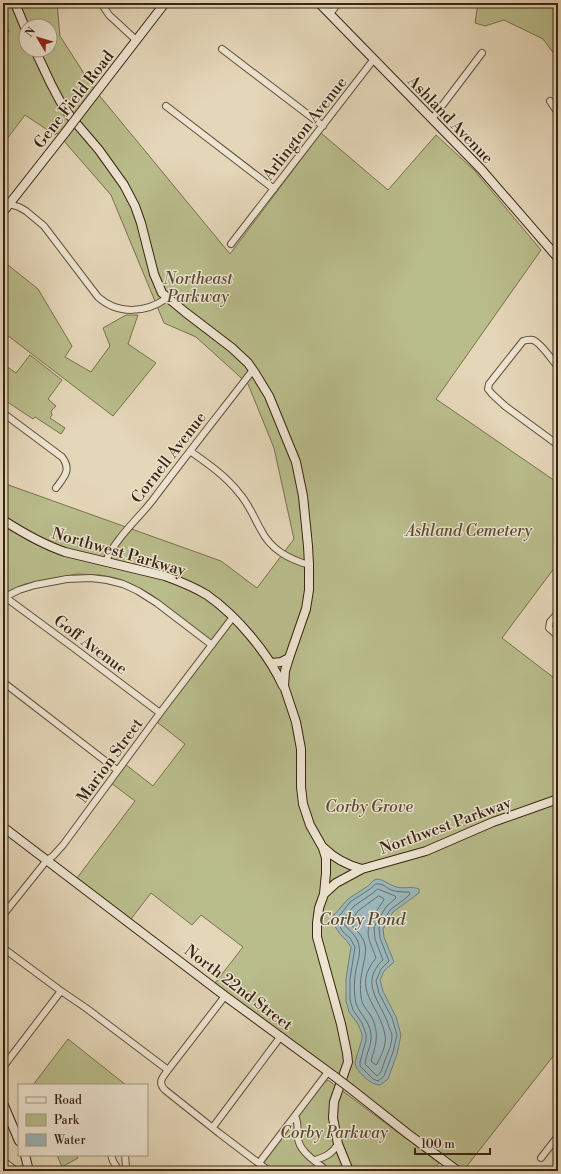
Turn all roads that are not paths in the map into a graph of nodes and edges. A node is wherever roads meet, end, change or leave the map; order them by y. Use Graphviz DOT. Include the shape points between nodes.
graph roads {
  1 [pos="15,3"];
  2 [pos="101,3"];
  3 [pos="165,3"];
  4 [pos="319,3"];
  5 [pos="338,3"];
  6 [pos="330,14"];
  7 [pos="21,18"];
  8 [pos="136,40"];
  9 [pos="222,49"];
  10 [pos="482,53"];
  11 [pos="39,58"];
  12 [pos="374,59"];
  13 [pos="550,101"];
  14 [pos="166,106"];
  15 [pos="558,113"];
  16 [pos="432,119"];
  17 [pos="323,126"];
  18 [pos="274,189"];
  19 [pos="6,203"];
  20 [pos="3,212"];
  21 [pos="231,244"];
  22 [pos="558,258"];
  23 [pos="167,298"];
  24 [pos="558,367"];
  25 [pos="253,370"];
  26 [pos="3,413"];
  27 [pos="557,443"];
  28 [pos="190,451"];
  29 [pos="56,488"];
  30 [pos="3,520"];
  31 [pos="106,561"];
  32 [pos="309,566"];
  33 [pos="4,598"];
  34 [pos="558,613"];
  35 [pos="233,617"];
  36 [pos="558,636"];
  37 [pos="212,645"];
  38 [pos="289,658"];
  39 [pos="272,663"];
  40 [pos="3,682"];
  41 [pos="284,686"];
  42 [pos="160,713"];
  43 [pos="117,770"];
  44 [pos="558,799"];
  45 [pos="3,827"];
  46 [pos="323,848"];
  47 [pos="47,860"];
  48 [pos="362,869"];
  49 [pos="324,894"];
  50 [pos="3,914"];
  51 [pos="3,948"];
  52 [pos="61,992"];
  53 [pos="225,996"];
  54 [pos="281,1036"];
  55 [pos="3,1068"];
  56 [pos="168,1070"];
  57 [pos="331,1074"];
  58 [pos="3,1103"];
  59 [pos="295,1116"];
  60 [pos="212,1127"];
  61 [pos="558,1136"];
  62 [pos="18,1139"];
  63 [pos="338,1144"];
  64 [pos="25,1156"];
  65 [pos="112,1156"];
  66 [pos="125,1156"];
  67 [pos="541,1158"];
  68 [pos="314,1160"];
  69 [pos="3,1161"];
  70 [pos="259,1163"];
  71 [pos="16,1171"];
  72 [pos="29,1171"];
  73 [pos="119,1171"];
  74 [pos="124,1171"];
  75 [pos="269,1171"];
  76 [pos="327,1171"];
  77 [pos="350,1171"];
  78 [pos="458,1171"];
  1 -- 7 [label="street"];
  2 -- 8 [label="street" via="109,15"];
  3 -- 8 [label="street, Gene Field Road"];
  4 -- 6 [label="street, Ashland Avenue"];
  5 -- 6 [label="street"];
  6 -- 12 [label="street, Ashland Avenue"];
  8 -- 19 [label="street, Gene Field Road, bridge" via="65,133"];
  9 -- 17 [label="street"];
  10 -- 16 [label="street"];
  11 -- 23 [label="street" via="63,106 124,185 141,223 154,274 162,293"];
  12 -- 16 [label="street, Ashland Avenue"];
  12 -- 17 [label="street, Arlington Avenue"];
  13 -- 15 [label="street"];
  14 -- 18 [label="street"];
  16 -- 22 [label="street, Ashland Avenue" via="481,169"];
  17 -- 18 [label="street, Arlington Avenue"];
  18 -- 21 [label="street, Arlington Avenue"];
  19 -- 20 [label="street, Gene Field Road"];
  19 -- 23 [label="street" via="26,211 44,226 98,297 108,305 138,310 149,308"];
  23 -- 25 [label="street" via="236,352"];
  24 -- 27 [label="street" via="533,340 523,341 489,384 488,389"];
  25 -- 28 [label="street, Cornell Avenue"];
  25 -- 32 [label="street" via="269,396 296,462 303,496"];
  26 -- 29 [label="street" via="62,457 67,471"];
  28 -- 31 [label="street, Cornell Avenue" via="119,538"];
  28 -- 32 [label="street" via="218,471 240,493 261,531 273,546 292,560"];
  30 -- 31 [label="street, Northwest Parkway" via="49,546"];
  31 -- 35 [label="street, Northwest Parkway" via="180,581 207,595"];
  32 -- 38 [label="street" via="306,609"];
  33 -- 37 [label="street" via="35,585 67,579 107,580 138,591"];
  33 -- 42 [label="street, Goff Avenue"];
  34 -- 36 [label="street" via="550,622 549,628"];
  35 -- 37 [label="street, Marion Street"];
  35 -- 39 [label="street, Northwest Parkway"];
  37 -- 42 [label="street, Marion Street"];
  38 -- 39 [label="street"];
  38 -- 41 [label="street"];
  39 -- 41 [label="street, Northwest Parkway"];
  40 -- 43 [label="street"];
  41 -- 46 [label="street" via="296,722 301,750 303,804 310,825"];
  42 -- 43 [label="street, Marion Street"];
  43 -- 47 [label="street, Marion Street" via="63,845"];
  44 -- 48 [label="street, Northwest Parkway" via="493,822 426,851"];
  45 -- 47 [label="street, North 22nd Street"];
  46 -- 48 [label="street" via="340,861"];
  46 -- 49 [label="street" via="326,858"];
  47 -- 50 [label="street, Marion Street"];
  47 -- 53 [label="street, North 22nd Street"];
  48 -- 49 [label="street, Northwest Parkway" via="336,883"];
  49 -- 63 [label="street" via="319,908 317,937 341,1024 348,1062 334,1102 333,1118"];
  51 -- 52 [label="street"];
  52 -- 55 [label="street"];
  52 -- 56 [label="street"];
  53 -- 54 [label="street, North 22nd Street"];
  53 -- 56 [label="street"];
  54 -- 57 [label="street, North 22nd Street"];
  54 -- 60 [label="street"];
  56 -- 60 [label="street" via="161,1081 162,1087"];
  57 -- 59 [label="street"];
  57 -- 78 [label="street, North 22nd Street, bridge"];
  58 -- 62 [label="street"];
  59 -- 68 [label="street" via="300,1144"];
  59 -- 70 [label="street"];
  60 -- 70 [label="street"];
  61 -- 67 [label="street"];
  63 -- 68 [label="street" via="330,1154"];
  63 -- 77 [label="street"];
  64 -- 72 [label="street"];
  65 -- 73 [label="street"];
  66 -- 74 [label="street"];
  68 -- 76 [label="street"];
  69 -- 71 [label="street"];
  70 -- 75 [label="street"];
}
